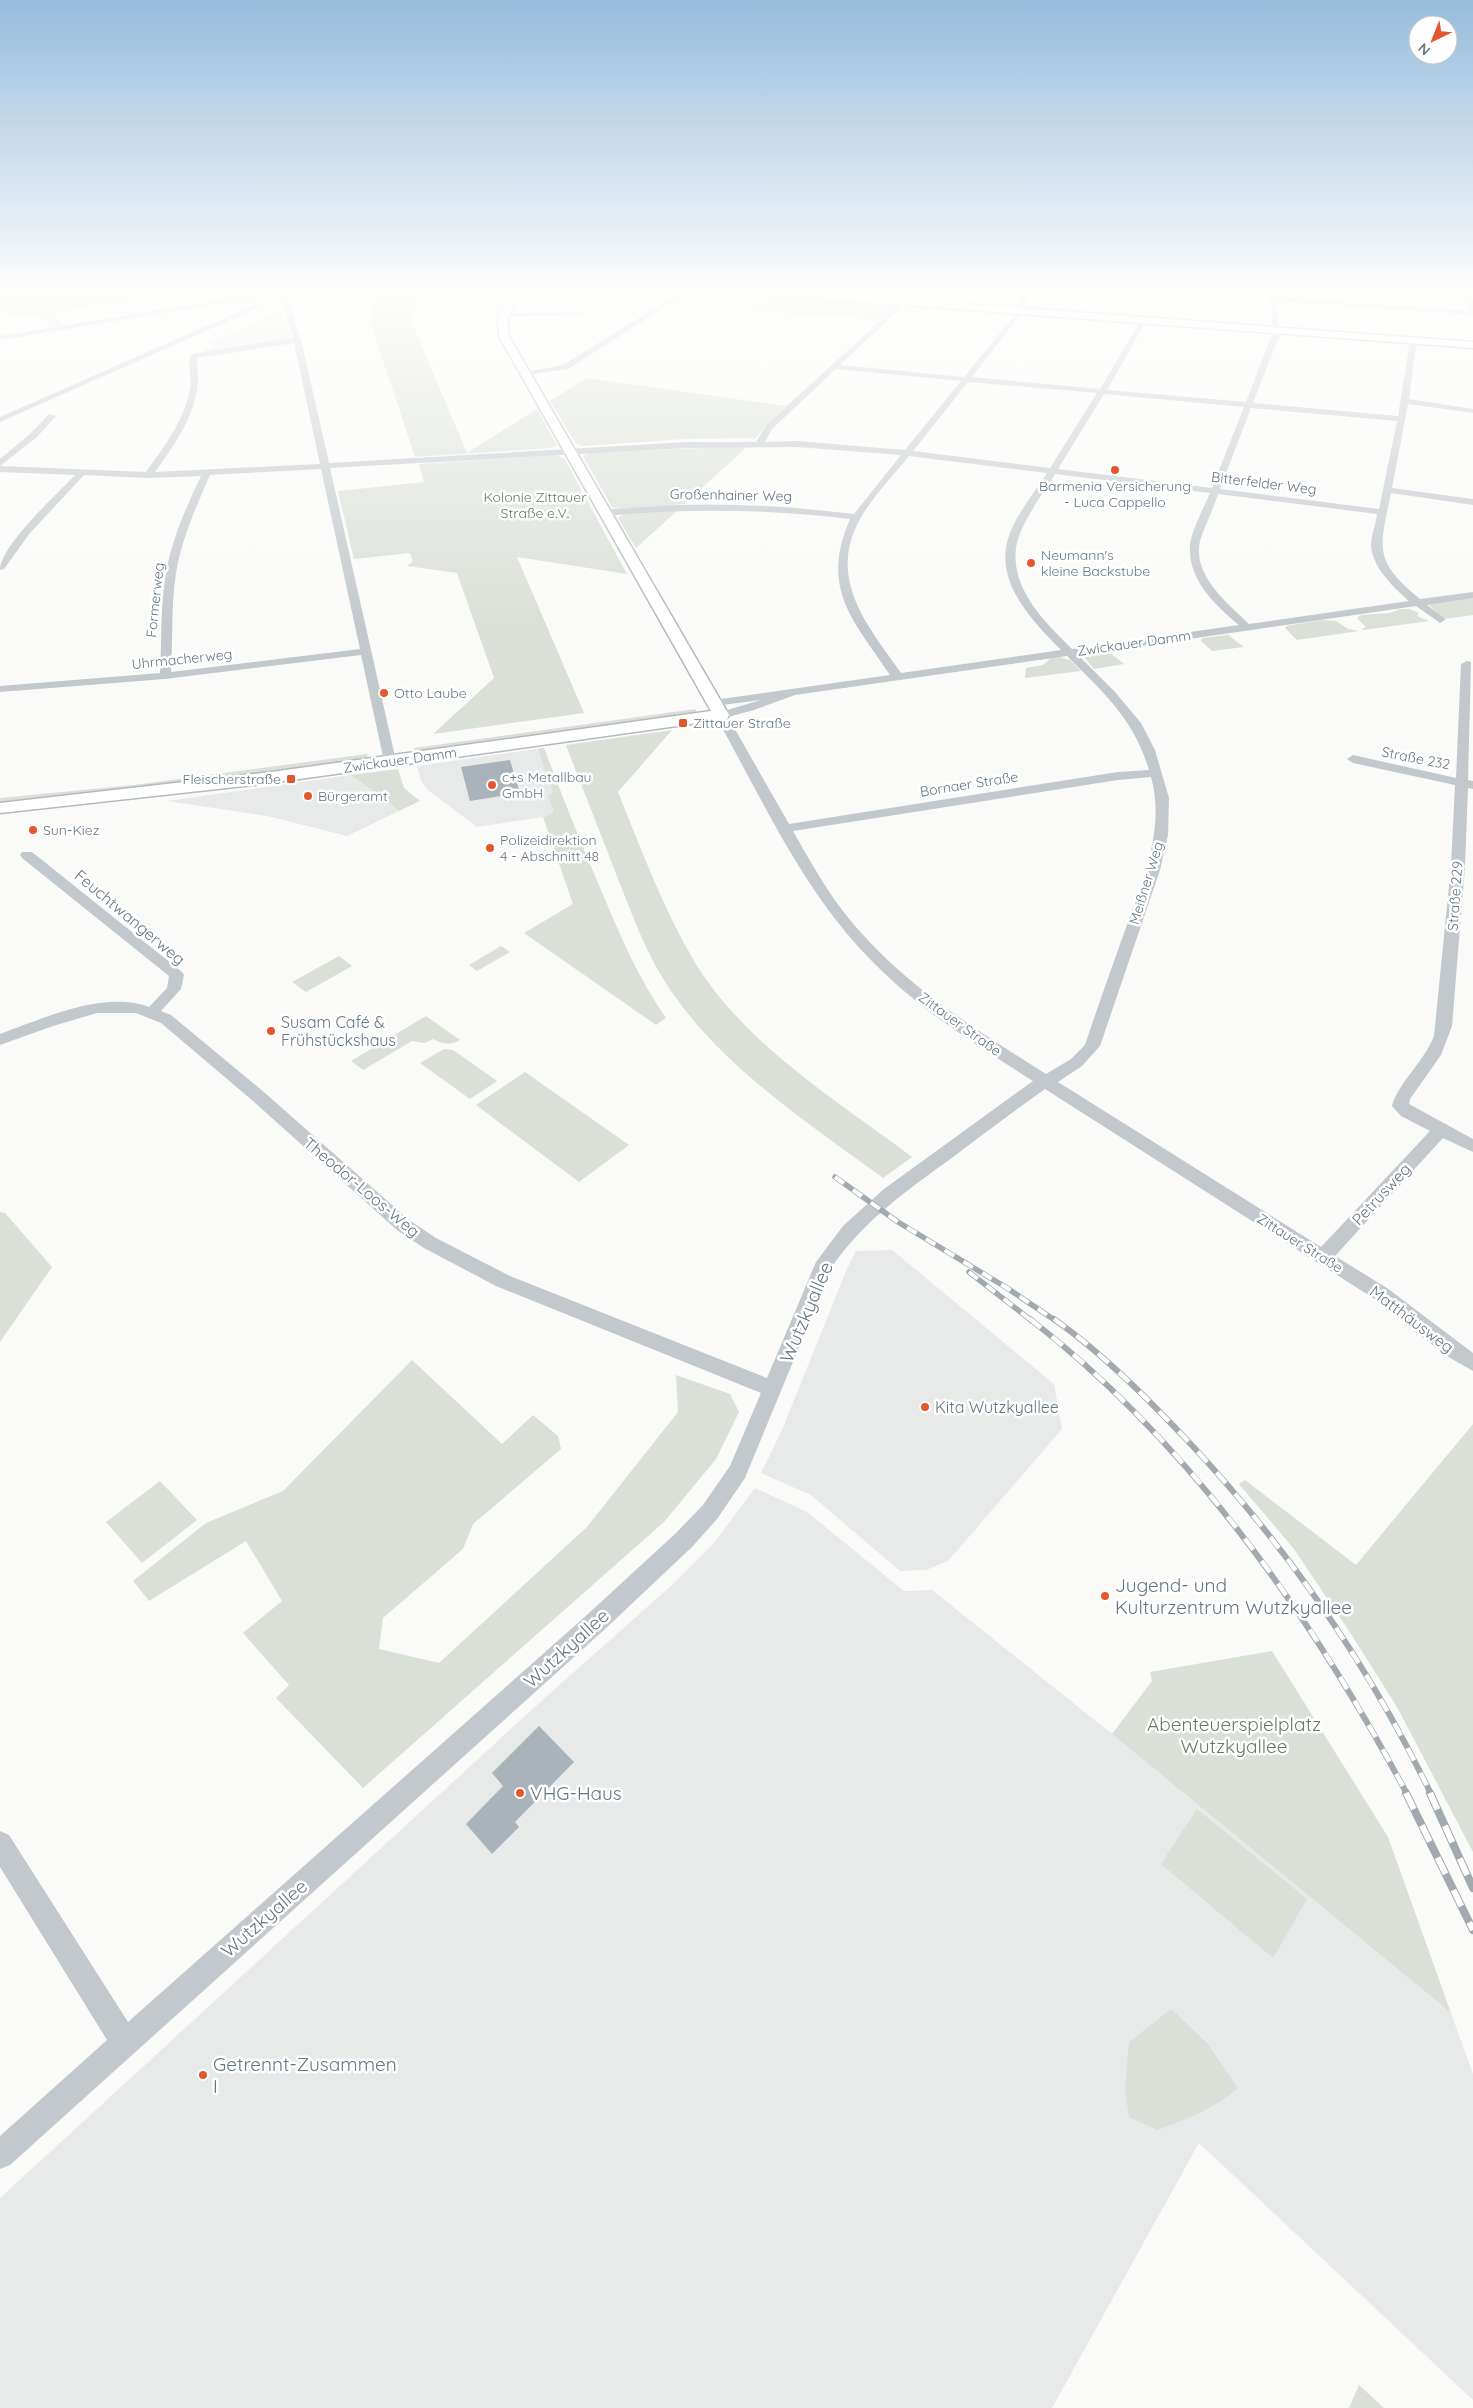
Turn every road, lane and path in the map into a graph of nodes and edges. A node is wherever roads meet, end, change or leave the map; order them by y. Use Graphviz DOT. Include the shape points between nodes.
graph roads {
  1 [pos="38,403"];
  2 [pos="190,403"];
  3 [pos="311,403"];
  4 [pos="543,403"];
  5 [pos="795,403"];
  6 [pos="948,403"];
  7 [pos="1094,403"];
  8 [pos="1242,403"];
  9 [pos="1404,403"];
  10 [pos="1421,403"];
  11 [pos="1249,404"];
  12 [pos="1473,411"];
  13 [pos="52,416"];
  14 [pos="1401,418"];
  15 [pos="0,420"];
  16 [pos="760,443"];
  17 [pos="570,451"];
  18 [pos="908,453"];
  19 [pos="0,463"];
  20 [pos="325,466"];
  21 [pos="0,469"];
  22 [pos="1053,471"];
  23 [pos="81,473"];
  24 [pos="207,474"];
  25 [pos="148,475"];
  26 [pos="1387,490"];
  27 [pos="1215,491"];
  28 [pos="1473,502"];
  29 [pos="1382,512"];
  30 [pos="605,513"];
  31 [pos="856,517"];
  32 [pos="0,567"];
  33 [pos="1473,595"];
  34 [pos="1418,603"];
  35 [pos="1440,620"];
  36 [pos="1248,628"];
  37 [pos="367,651"];
  38 [pos="1071,652"];
  39 [pos="1467,664"];
  40 [pos="165,676"];
  41 [pos="897,676"];
  42 [pos="0,689"];
  43 [pos="717,709"];
  44 [pos="389,755"];
  45 [pos="1353,759"];
  46 [pos="1157,773"];
  47 [pos="1467,783"];
  48 [pos="0,792"];
  49 [pos="0,808"];
  50 [pos="786,828"];
  51 [pos="27,855"];
  52 [pos="152,1012"];
  53 [pos="0,1040"];
  54 [pos="1045,1081"];
  55 [pos="1441,1130"];
  56 [pos="1473,1146"];
  57 [pos="1322,1258"];
  58 [pos="1350,1275"];
  59 [pos="1473,1362"];
  60 [pos="773,1389"];
  61 [pos="0,1844"];
  62 [pos="125,2043"];
  63 [pos="0,2155"];
  1 -- 15 [label="street"];
  2 -- 25 [label="street" via="170,445"];
  3 -- 20 [label="street"];
  4 -- 17 [label="street, Zittauer Straße"];
  5 -- 16 [label="street" via="769,428"];
  6 -- 18 [label="street"];
  7 -- 22 [label="street, Meißner Weg"];
  8 -- 11 [label="street"];
  9 -- 14 [label="street"];
  10 -- 12 [label="street"];
  11 -- 14 [label="street"];
  11 -- 27 [label="street"];
  13 -- 19 [label="street"];
  14 -- 26 [label="street"];
  16 -- 17 [label="street, Bitterfelder Weg"];
  16 -- 18 [label="street, Bitterfelder Weg"];
  17 -- 20 [label="street, Bitterfelder Weg"];
  17 -- 30 [label="street, Zittauer Straße"];
  18 -- 22 [label="street, Bitterfelder Weg"];
  18 -- 31 [label="street"];
  20 -- 24 [label="street, Bitterfelder Weg"];
  20 -- 37 [label="street"];
  21 -- 23 [label="street, Bitterfelder Weg"];
  22 -- 27 [label="street, Bitterfelder Weg"];
  22 -- 38 [label="street, Meißner Weg" via="1017,531 1011,562 1017,586 1032,612"];
  23 -- 25 [label="street, Bitterfelder Weg"];
  23 -- 32 [label="street" via="27,531"];
  24 -- 25 [label="street, Bitterfelder Weg"];
  24 -- 40 [label="street, Formerweg" via="191,507 172,569"];
  26 -- 28 [label="street"];
  26 -- 29 [label="street"];
  27 -- 29 [label="street, Bitterfelder Weg"];
  27 -- 36 [label="street" via="1195,543 1195,558 1211,593"];
  29 -- 34 [label="street" via="1376,545 1379,558 1392,577"];
  30 -- 31 [label="street, Großenhainer Weg" via="661,508 741,507"];
  30 -- 43 [label="street, Zittauer Straße"];
  31 -- 41 [label="street" via="842,554 845,592 857,620"];
  33 -- 34 [label="street, Zwickauer Damm"];
  34 -- 35 [label="street"];
  34 -- 36 [label="street, Zwickauer Damm"];
  36 -- 38 [label="street, Zwickauer Damm"];
  37 -- 40 [label="street, Uhrmacherweg"];
  37 -- 44 [label="street"];
  38 -- 41 [label="street, Zwickauer Damm"];
  38 -- 46 [label="street, Meißner Weg" via="1135,723"];
  39 -- 47 [label="street, Straße 229"];
  40 -- 42 [label="street, Uhrmacherweg"];
  41 -- 43 [label="street, Zwickauer Damm" via="795,690 750,708"];
  43 -- 44 [label="street, Zwickauer Damm"];
  43 -- 50 [label="street, Zittauer Straße"];
  44 -- 48 [label="street, Zwickauer Damm" via="135,782"];
  44 -- 49 [label="street, Zwickauer Damm" via="94,800"];
  45 -- 47 [label="street, Straße 232"];
  46 -- 50 [label="street, Bornaer Straße" via="1118,776"];
  46 -- 54 [label="street, Meißner Weg" via="1163,798 1161,835 1153,870 1092,1046 1086,1055 1062,1073"];
  47 -- 55 [label="street, Straße 229" via="1442,1038 1402,1098 1400,1106"];
  50 -- 54 [label="street, Zittauer Straße" via="830,903 872,954 935,1009"];
  51 -- 52 [label="street, Feuchtwangerweg" via="177,975 174,990"];
  52 -- 53 [label="street, Theodor-Loos-Weg" via="123,1006 97,1008"];
  52 -- 60 [label="street, Theodor-Loos-Weg" via="182,1031 403,1225 430,1243 502,1281"];
  54 -- 57 [label="street, Zittauer Straße"];
  54 -- 60 [label="street, Wutzkyallee" via="903,1184 840,1239 825,1262"];
  55 -- 56 [label="street"];
  55 -- 57 [label="street, Petrusweg"];
  57 -- 58 [label="street, Zittauer Straße"];
  58 -- 59 [label="street, Matthäusweg" via="1380,1293 1452,1350"];
  60 -- 62 [label="street, Wutzkyallee" via="738,1471 710,1512 684,1540 589,1629"];
  61 -- 62 [label="street"];
  62 -- 63 [label="street, Wutzkyallee"];
}
